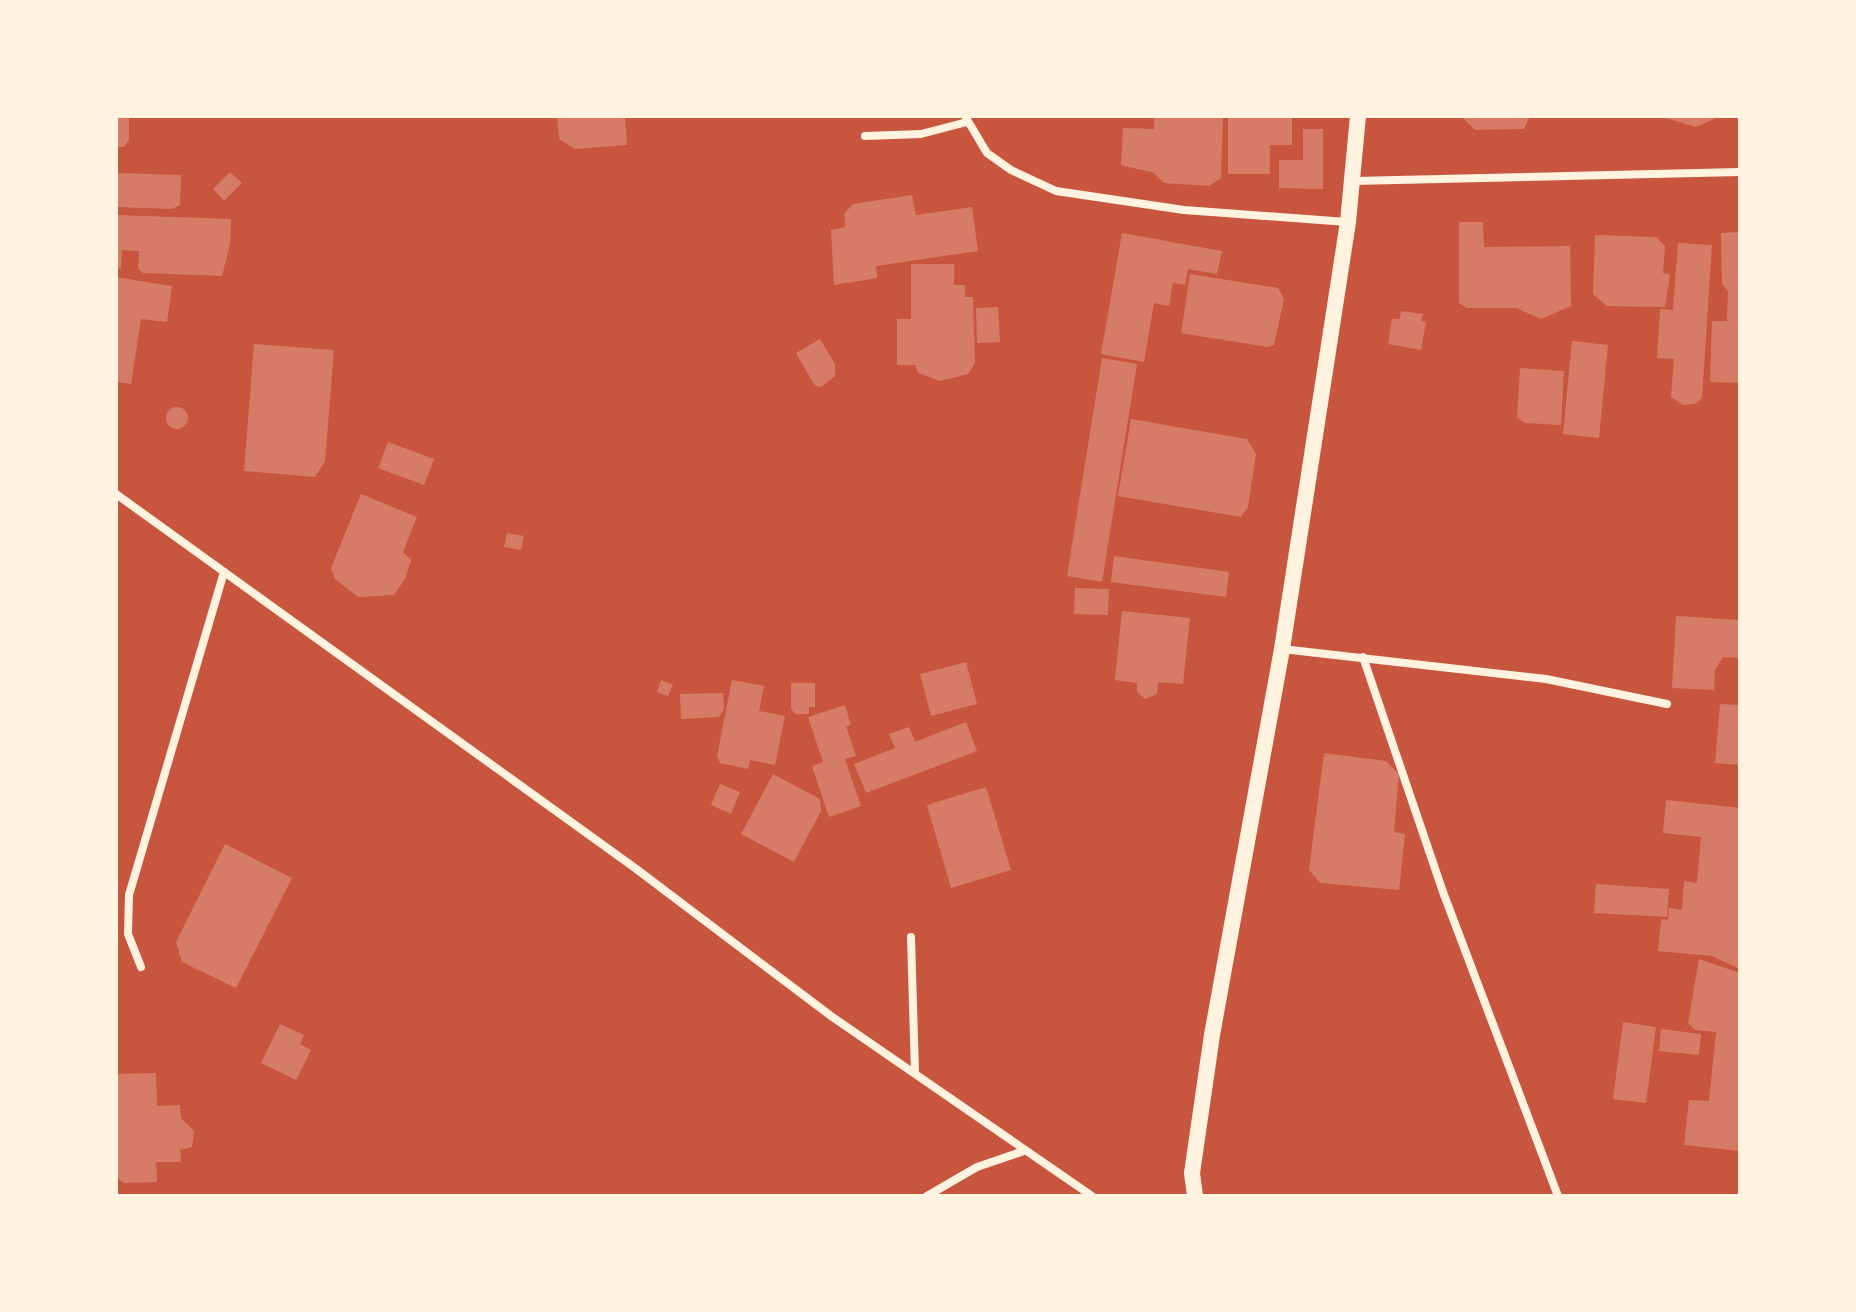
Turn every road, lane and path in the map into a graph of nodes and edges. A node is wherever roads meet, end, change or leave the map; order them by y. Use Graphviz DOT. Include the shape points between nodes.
graph roads {
  1 [pos="1358,116"];
  2 [pos="966,119"];
  3 [pos="865,136"];
  4 [pos="1740,172"];
  5 [pos="1354,181"];
  6 [pos="1348,222"];
  7 [pos="116,494"];
  8 [pos="224,572"];
  9 [pos="1282,649"];
  10 [pos="1363,657"];
  11 [pos="1667,704"];
  12 [pos="911,937"];
  13 [pos="141,967"];
  14 [pos="915,1073"];
  15 [pos="1024,1151"];
  16 [pos="927,1196"];
  17 [pos="1092,1196"];
  18 [pos="1195,1196"];
  19 [pos="1558,1196"];
  1 -- 5 [label="main road"];
  2 -- 3 [label="street" via="921,134"];
  2 -- 6 [label="street" via="987,153 1056,191 1184,210"];
  4 -- 5 [label="street"];
  5 -- 6 [label="main road"];
  6 -- 9 [label="main road"];
  7 -- 8 [label="street"];
  8 -- 13 [label="street" via="129,895 128,934"];
  8 -- 14 [label="street"];
  9 -- 10 [label="street"];
  9 -- 18 [label="main road" via="1212,1035 1192,1173"];
  10 -- 11 [label="street" via="1546,679"];
  10 -- 19 [label="street" via="1443,892"];
  12 -- 14 [label="street"];
  14 -- 15 [label="street"];
  15 -- 16 [label="street" via="977,1167"];
  15 -- 17 [label="street"];
}
